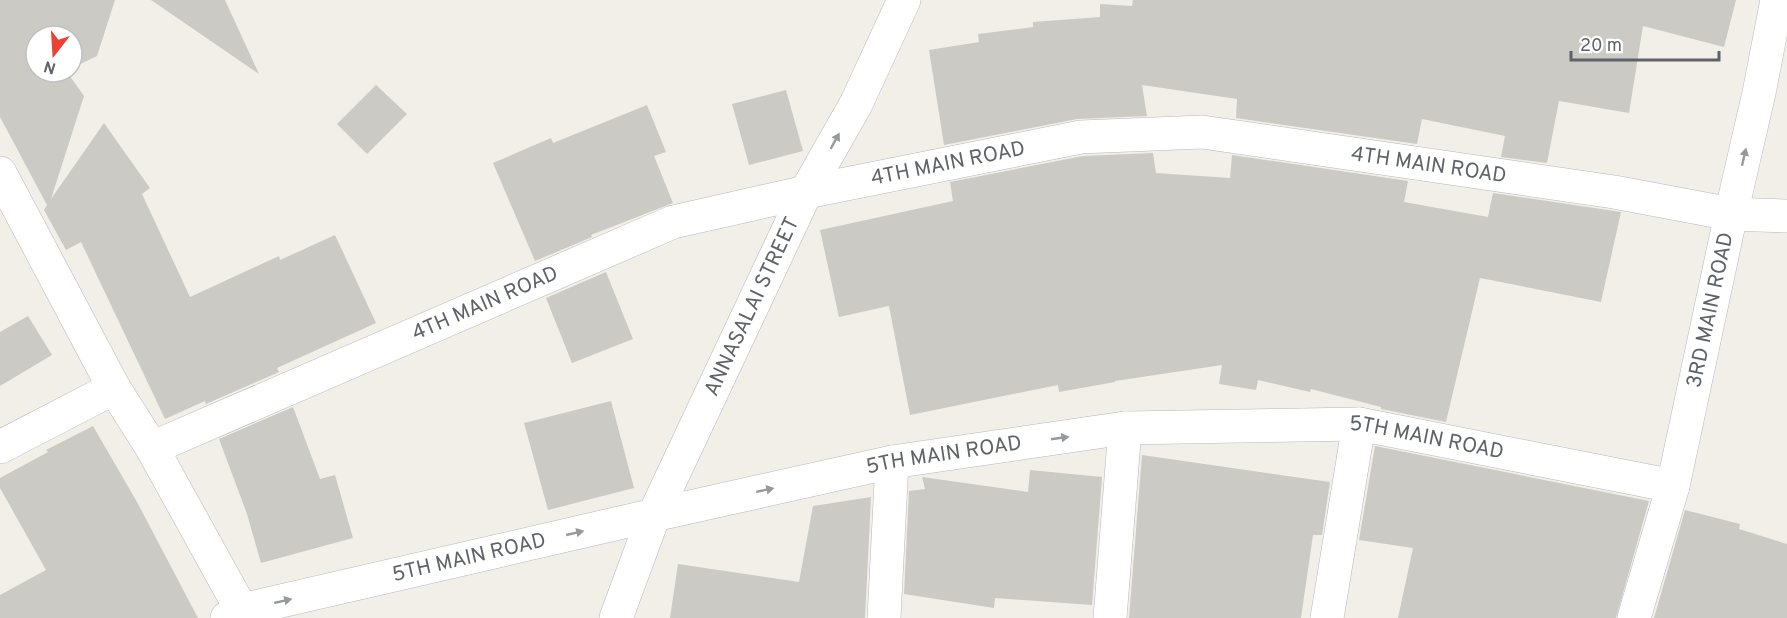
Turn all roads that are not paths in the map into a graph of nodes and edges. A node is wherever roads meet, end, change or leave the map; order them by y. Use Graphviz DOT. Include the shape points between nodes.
graph roads {
  1 [pos="904,0"];
  2 [pos="1777,0"];
  3 [pos="0,173"];
  4 [pos="806,192"];
  5 [pos="1731,214"];
  6 [pos="1787,216"];
  7 [pos="114,388"];
  8 [pos="1359,424"];
  9 [pos="1125,428"];
  10 [pos="0,447"];
  11 [pos="152,448"];
  12 [pos="892,462"];
  13 [pos="1673,486"];
  14 [pos="654,515"];
  15 [pos="238,615"];
  16 [pos="616,618"];
  17 [pos="884,618"];
  18 [pos="1110,618"];
  19 [pos="1327,618"];
  20 [pos="1634,618"];
  4 -- 1 [label="street, ANNASALAI STREET, one-way" via="856,104"];
  5 -- 2 [label="street, 3RD MAIN ROAD, one-way"];
  3 -- 7 [label="street"];
  4 -- 5 [label="street, 4TH MAIN ROAD" via="1082,137 1202,132 1614,192"];
  4 -- 11 [label="street, 4TH MAIN ROAD" via="673,222"];
  4 -- 14 [label="street, ANNASALAI STREET"];
  5 -- 6 [label="street, 4TH MAIN ROAD"];
  5 -- 13 [label="street, 3RD MAIN ROAD"];
  7 -- 10 [label="street"];
  7 -- 11 [label="street"];
  8 -- 9 [label="street, 5TH MAIN ROAD"];
  8 -- 13 [label="street, 5TH MAIN ROAD"];
  8 -- 19 [label="street"];
  12 -- 9 [label="street, 5TH MAIN ROAD, one-way"];
  9 -- 18 [label="street"];
  11 -- 15 [label="street"];
  14 -- 12 [label="street, 5TH MAIN ROAD, one-way"];
  12 -- 17 [label="street"];
  13 -- 20 [label="street, 3RD MAIN ROAD"];
  15 -- 14 [label="street, 5TH MAIN ROAD, one-way"];
  14 -- 16 [label="street, ANNASALAI STREET"];
}
